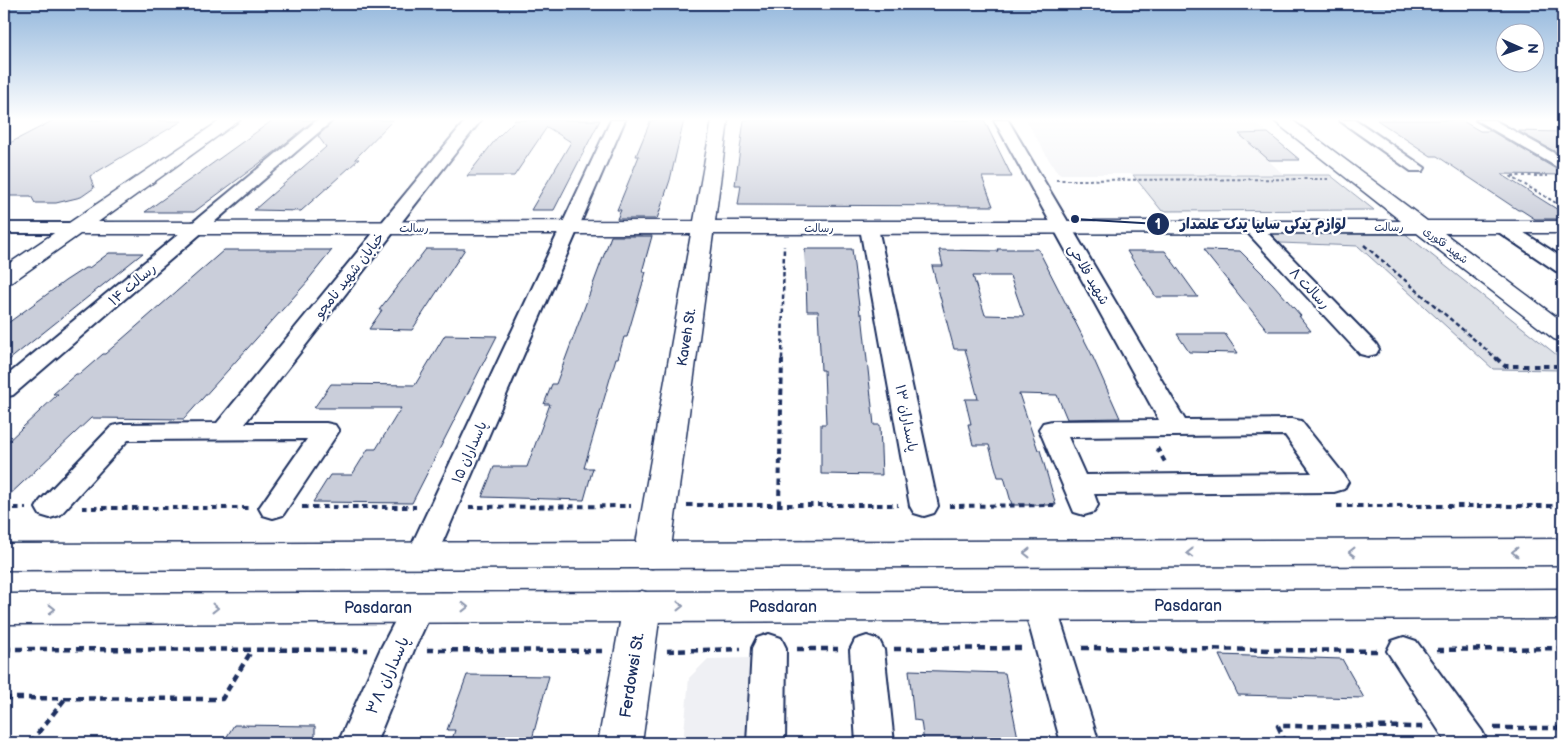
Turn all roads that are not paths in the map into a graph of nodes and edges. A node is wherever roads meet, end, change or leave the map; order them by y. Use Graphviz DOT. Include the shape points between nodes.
graph roads {
  1 [pos="181,155"];
  2 [pos="285,155"];
  3 [pos="446,155"];
  4 [pos="603,155"];
  5 [pos="715,155"];
  6 [pos="1021,155"];
  7 [pos="1327,155"];
  8 [pos="1398,155"];
  9 [pos="1538,155"];
  10 [pos="1417,168"];
  11 [pos="1559,170"];
  12 [pos="1062,227"];
  13 [pos="1252,227"];
  14 [pos="1422,227"];
  15 [pos="1503,227"];
  16 [pos="1563,227"];
  17 [pos="4,228"];
  18 [pos="75,228"];
  19 [pos="199,228"];
  20 [pos="386,228"];
  21 [pos="571,228"];
  22 [pos="703,228"];
  23 [pos="869,228"];
  24 [pos="1563,268"];
  25 [pos="4,277"];
  26 [pos="1563,334"];
  27 [pos="65,339"];
  28 [pos="1368,349"];
  29 [pos="4,390"];
  30 [pos="1176,427"];
  31 [pos="225,431"];
  32 [pos="924,506"];
  33 [pos="50,508"];
  34 [pos="273,508"];
  35 [pos="1563,552"];
  36 [pos="652,554"];
  37 [pos="422,555"];
  38 [pos="4,556"];
  39 [pos="1563,604"];
  40 [pos="642,606"];
  41 [pos="1040,606"];
  42 [pos="418,607"];
  43 [pos="4,610"];
  44 [pos="769,648"];
  45 [pos="868,650"];
  46 [pos="1404,651"];
  47 [pos="1463,735"];
  48 [pos="357,743"];
  49 [pos="620,743"];
  50 [pos="766,743"];
  51 [pos="875,743"];
  52 [pos="1080,743"];
  1 -- 18 [label="street"];
  2 -- 19 [label="street"];
  3 -- 20 [label="street, خیابان شهید نامجو"];
  4 -- 21 [label="street, پاسداران ۱۵"];
  5 -- 22 [label="street, Kaveh St."];
  6 -- 12 [label="street, شهید فلاحی"];
  7 -- 14 [label="street, شهید فکوری"];
  8 -- 10 [label="street"];
  9 -- 11 [label="street"];
  12 -- 13 [label="street, رسالت"];
  12 -- 23 [label="street, رسالت"];
  12 -- 30 [label="street, شهید فلاحی"];
  13 -- 14 [label="street, رسالت"];
  13 -- 28 [label="street, رسالت ۸"];
  14 -- 15 [label="street, رسالت"];
  14 -- 26 [label="street, شهید فکوری"];
  15 -- 16 [label="street, رسالت"];
  15 -- 24 [label="street"];
  17 -- 18 [label="street"];
  18 -- 19 [label="street, رسالت"];
  18 -- 25 [label="street"];
  19 -- 20 [label="street, رسالت"];
  19 -- 27 [label="street, رسالت ۱۴"];
  20 -- 21 [label="street, رسالت"];
  20 -- 31 [label="street, خیابان شهید نامجو"];
  21 -- 22 [label="street, رسالت"];
  21 -- 37 [label="street, پاسداران ۱۵"];
  22 -- 23 [label="street, رسالت"];
  22 -- 36 [label="street, Kaveh St."];
  23 -- 32 [label="street, پاسداران ۱۳"];
  27 -- 29 [label="street"];
  30 -- 30 [label="street" via="1052,429 1080,495 1334,482 1292,426"];
  31 -- 33 [label="street" via="121,432"];
  31 -- 34 [label="street" via="326,431"];
  35 -- 36 [label="street, one-way"];
  36 -- 37 [label="street"];
  37 -- 38 [label="street"];
  39 -- 41 [label="street, Pasdaran"];
  40 -- 41 [label="street, Pasdaran, one-way"];
  42 -- 40 [label="street, Pasdaran, one-way"];
  40 -- 49 [label="street, Ferdowsi St."];
  41 -- 52 [label="street"];
  43 -- 42 [label="street, Pasdaran, one-way"];
  42 -- 48 [label="street, پاسداران ۳۸"];
  44 -- 50 [label="street"];
  45 -- 51 [label="street"];
  46 -- 47 [label="street"];
}
